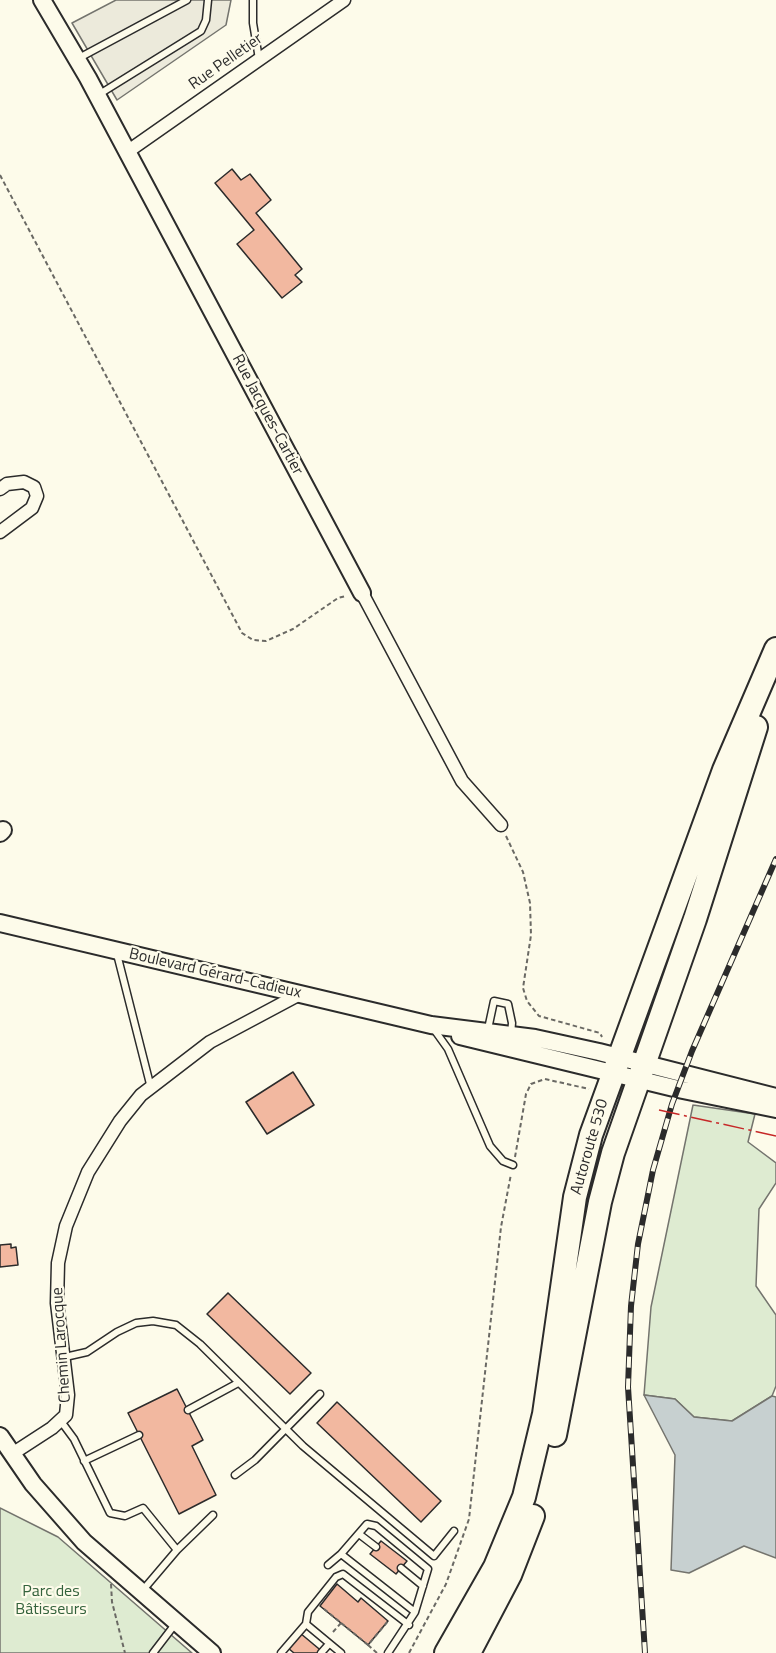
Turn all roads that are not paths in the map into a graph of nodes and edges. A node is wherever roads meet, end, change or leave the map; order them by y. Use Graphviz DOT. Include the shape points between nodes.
graph roads {
  1 [pos="42,0"];
  2 [pos="187,0"];
  3 [pos="208,0"];
  4 [pos="253,0"];
  5 [pos="344,0"];
  6 [pos="77,59"];
  7 [pos="259,59"];
  8 [pos="98,95"];
  9 [pos="127,152"];
  10 [pos="0,489"];
  11 [pos="0,532"];
  12 [pos="362,593"];
  13 [pos="776,649"];
  14 [pos="776,663"];
  15 [pos="501,825"];
  16 [pos="0,923"];
  17 [pos="116,950"];
  18 [pos="300,994"];
  19 [pos="431,1025"];
  20 [pos="488,1031"];
  21 [pos="511,1034"];
  22 [pos="617,1064"];
  23 [pos="642,1071"];
  24 [pos="151,1088"];
  25 [pos="776,1097"];
  26 [pos="776,1109"];
  27 [pos="513,1165"];
  28 [pos="65,1357"];
  29 [pos="238,1383"];
  30 [pos="320,1394"];
  31 [pos="188,1410"];
  32 [pos="60,1420"];
  33 [pos="286,1430"];
  34 [pos="139,1435"];
  35 [pos="0,1437"];
  36 [pos="12,1455"];
  37 [pos="84,1461"];
  38 [pos="235,1475"];
  39 [pos="213,1515"];
  40 [pos="454,1531"];
  41 [pos="359,1534"];
  42 [pos="376,1547"];
  43 [pos="177,1550"];
  44 [pos="341,1554"];
  45 [pos="328,1565"];
  46 [pos="401,1568"];
  47 [pos="423,1586"];
  48 [pos="140,1593"];
  49 [pos="415,1612"];
  50 [pos="176,1623"];
  51 [pos="306,1624"];
  52 [pos="409,1625"];
  53 [pos="327,1642"];
  54 [pos="153,1653"];
  55 [pos="212,1653"];
  56 [pos="281,1653"];
  57 [pos="321,1653"];
  58 [pos="341,1653"];
  59 [pos="388,1653"];
  60 [pos="446,1653"];
  61 [pos="469,1653"];
  1 -- 6 [label="main road, Rue Jacques-Cartier"];
  2 -- 6 [label="lane"];
  3 -- 8 [label="lane" via="201,31"];
  4 -- 7 [label="lane"];
  5 -- 7 [label="street, Rue Pelletier"];
  6 -- 8 [label="main road, Rue Jacques-Cartier"];
  7 -- 9 [label="street, Rue Pelletier"];
  8 -- 9 [label="main road, Rue Jacques-Cartier"];
  9 -- 12 [label="main road, Rue Jacques-Cartier"];
  10 -- 11 [label="street" via="24,482 34,488 37,496 32,507"];
  12 -- 15 [label="street, Rue Jacques-Cartier" via="462,781"];
  13 -- 22 [label="highway, Autoroute 530" via="724,770"];
  14 -- 23 [label="highway, Autoroute 530" via="711,872"];
  16 -- 17 [label="main road, Boulevard Gérard-Cadieux"];
  17 -- 18 [label="main road, Boulevard Gérard-Cadieux"];
  17 -- 24 [label="lane"];
  18 -- 19 [label="main road, Boulevard Gérard-Cadieux"];
  18 -- 24 [label="street, Chemin Larocque" via="210,1042"];
  19 -- 20 [label="main road, Boulevard Gérard-Cadieux"];
  19 -- 22 [label="main road, Boulevard Gérard-Cadieux" via="470,1040"];
  19 -- 27 [label="lane" via="448,1049 490,1146 502,1161"];
  20 -- 21 [label="main road, Boulevard Gérard-Cadieux"];
  20 -- 21 [label="lane" via="494,1001 508,1004"];
  21 -- 22 [label="main road, Boulevard Gérard-Cadieux"];
  22 -- 23 [label="main road, Boulevard Gérard-Cadieux"];
  22 -- 60 [label="highway, Autoroute 530" via="591,1135 575,1197 545,1407 529,1483 495,1567"];
  23 -- 25 [label="main road, Boulevard Gérard-Cadieux"];
  23 -- 26 [label="main road, Boulevard Gérard-Cadieux"];
  23 -- 61 [label="highway, Autoroute 530" via="617,1139 600,1202 567,1382 539,1500 513,1568"];
  24 -- 28 [label="street, Chemin Larocque" via="120,1121 88,1172 66,1226 58,1263 57,1303"];
  28 -- 29 [label="lane" via="87,1352 136,1323 169,1322 200,1344"];
  28 -- 32 [label="street, Chemin Larocque" via="68,1395 66,1414"];
  29 -- 31 [label="lane"];
  29 -- 33 [label="lane"];
  30 -- 33 [label="lane"];
  32 -- 36 [label="street, Chemin Larocque"];
  32 -- 37 [label="lane"];
  33 -- 38 [label="lane"];
  33 -- 40 [label="lane" via="434,1556"];
  34 -- 37 [label="lane"];
  35 -- 36 [label="main road"];
  36 -- 48 [label="main road" via="70,1528"];
  37 -- 43 [label="lane" via="110,1513 124,1516 143,1508"];
  39 -- 43 [label="lane"];
  41 -- 42 [label="lane"];
  41 -- 44 [label="lane"];
  41 -- 47 [label="lane" via="367,1524 376,1526 428,1569"];
  43 -- 48 [label="lane"];
  44 -- 45 [label="lane"];
  44 -- 49 [label="lane"];
  46 -- 47 [label="lane"];
  47 -- 49 [label="lane"];
  48 -- 50 [label="main road"];
  49 -- 52 [label="lane"];
  50 -- 54 [label="lane"];
  50 -- 55 [label="main road"];
  51 -- 52 [label="lane" via="308,1612 336,1577 343,1574"];
  51 -- 53 [label="lane"];
  51 -- 56 [label="lane"];
  52 -- 59 [label="lane"];
  53 -- 57 [label="lane"];
  53 -- 58 [label="lane"];
}
